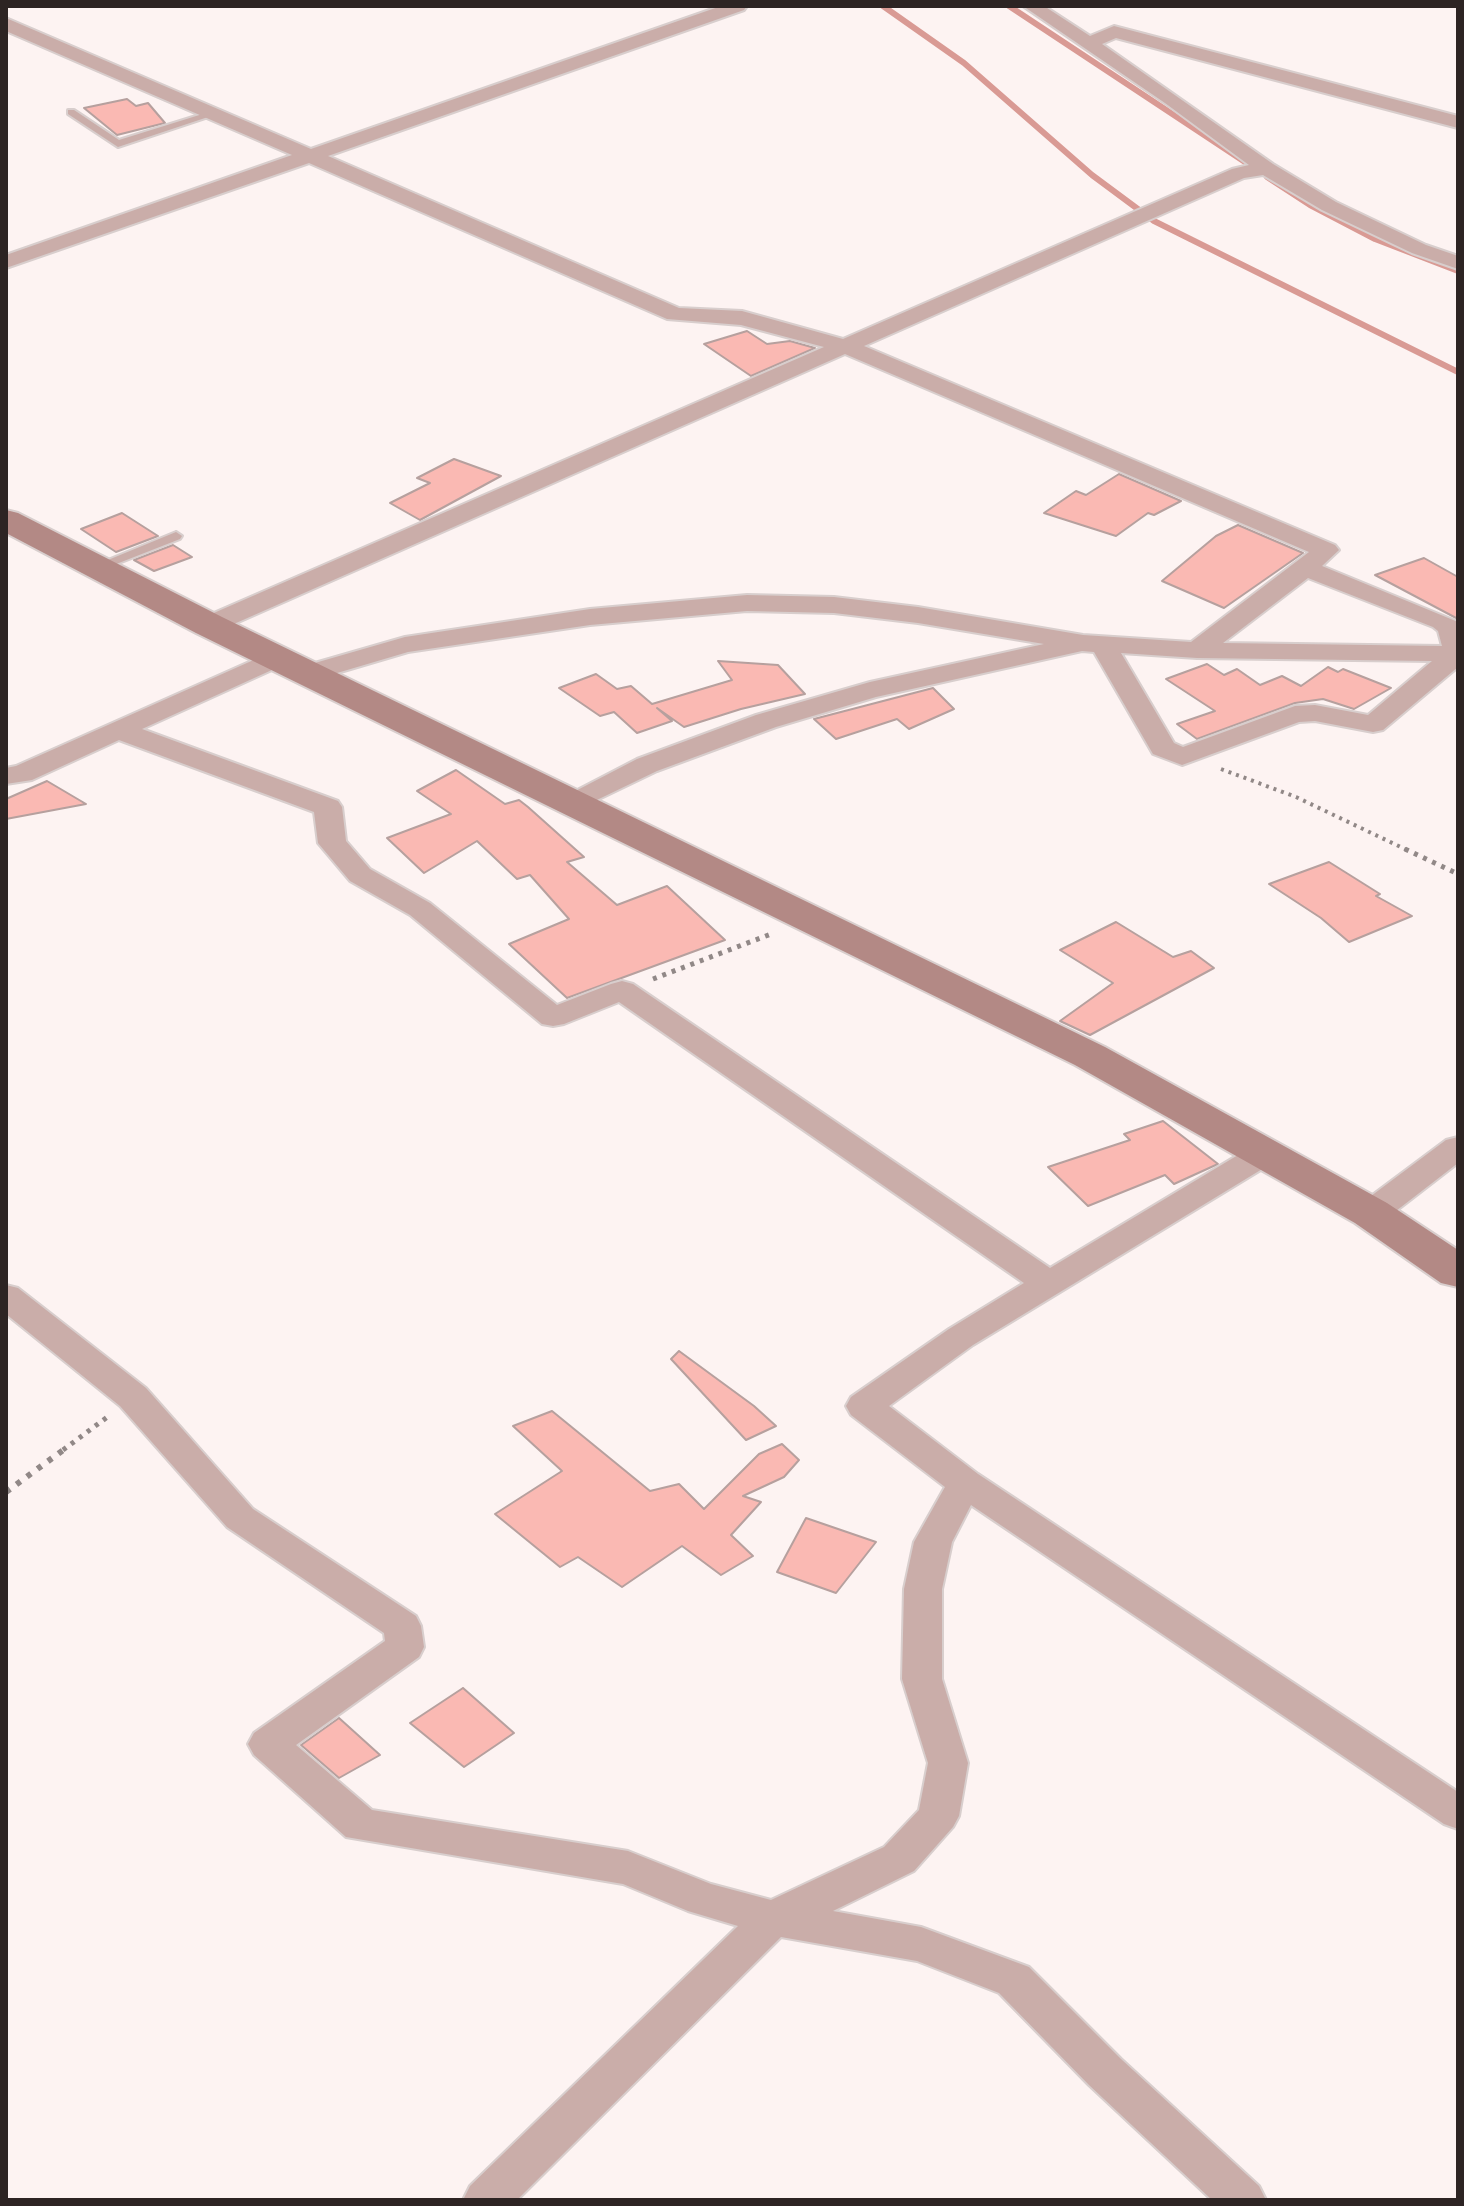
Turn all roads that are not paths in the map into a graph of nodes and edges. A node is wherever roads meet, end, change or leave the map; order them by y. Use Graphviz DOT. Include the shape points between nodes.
graph roads {
  1 [pos="738,6"];
  2 [pos="1032,6"];
  3 [pos="6,24"];
  4 [pos="1090,43"];
  5 [pos="71,112"];
  6 [pos="212,114"];
  7 [pos="1458,122"];
  8 [pos="309,156"];
  9 [pos="1266,168"];
  10 [pos="6,262"];
  11 [pos="1458,263"];
  12 [pos="845,346"];
  13 [pos="6,520"];
  14 [pos="176,536"];
  15 [pos="97,567"];
  16 [pos="1305,568"];
  17 [pos="209,625"];
  18 [pos="1093,644"];
  19 [pos="1197,650"];
  20 [pos="1458,654"];
  21 [pos="293,666"];
  22 [pos="118,730"];
  23 [pos="6,776"];
  24 [pos="574,803"];
  25 [pos="1458,1147"];
  26 [pos="1265,1153"];
  27 [pos="1371,1213"];
  28 [pos="1458,1272"];
  29 [pos="1049,1284"];
  30 [pos="6,1296"];
  31 [pos="965,1483"];
  32 [pos="1458,1813"];
  33 [pos="773,1918"];
  34 [pos="486,2200"];
  35 [pos="1243,2200"];
  1 -- 8 [label="street"];
  2 -- 4 [label="street"];
  3 -- 6 [label="street"];
  4 -- 7 [label="street" via="1114,32"];
  4 -- 9 [label="street"];
  5 -- 6 [label="lane" via="118,144"];
  6 -- 8 [label="street"];
  8 -- 10 [label="street"];
  8 -- 12 [label="street" via="675,314 742,318"];
  9 -- 11 [label="street" via="1373,228"];
  9 -- 12 [label="street" via="1239,173"];
  12 -- 16 [label="street" via="1326,550"];
  12 -- 17 [label="street"];
  13 -- 15 [label="street"];
  14 -- 15 [label="lane"];
  15 -- 17 [label="street"];
  16 -- 19 [label="street"];
  16 -- 20 [label="street" via="1442,622 1450,628"];
  17 -- 21 [label="street"];
  18 -- 19 [label="street"];
  18 -- 20 [label="street" via="1163,748 1182,757 1295,714 1373,724"];
  18 -- 21 [label="street" via="834,605 747,603 590,617"];
  18 -- 24 [label="street" via="870,690 766,721 647,765"];
  19 -- 20 [label="street"];
  21 -- 22 [label="street"];
  21 -- 24 [label="street"];
  22 -- 23 [label="street" via="22,774"];
  22 -- 29 [label="street" via="328,807 332,843 360,875 420,909 553,1017 622,990"];
  24 -- 26 [label="street" via="1090,1056"];
  25 -- 27 [label="street"];
  26 -- 27 [label="street"];
  26 -- 29 [label="street"];
  27 -- 28 [label="street"];
  29 -- 31 [label="street" via="961,1337 864,1406"];
  30 -- 33 [label="street" via="133,1397 240,1518 402,1626 405,1647 268,1744 361,1825 628,1868 703,1899"];
  31 -- 32 [label="street"];
  31 -- 33 [label="street" via="933,1542 923,1589 922,1679 948,1763 938,1816 899,1859"];
  33 -- 34 [label="street"];
  33 -- 35 [label="street" via="921,1944 1014,1980"];
}
